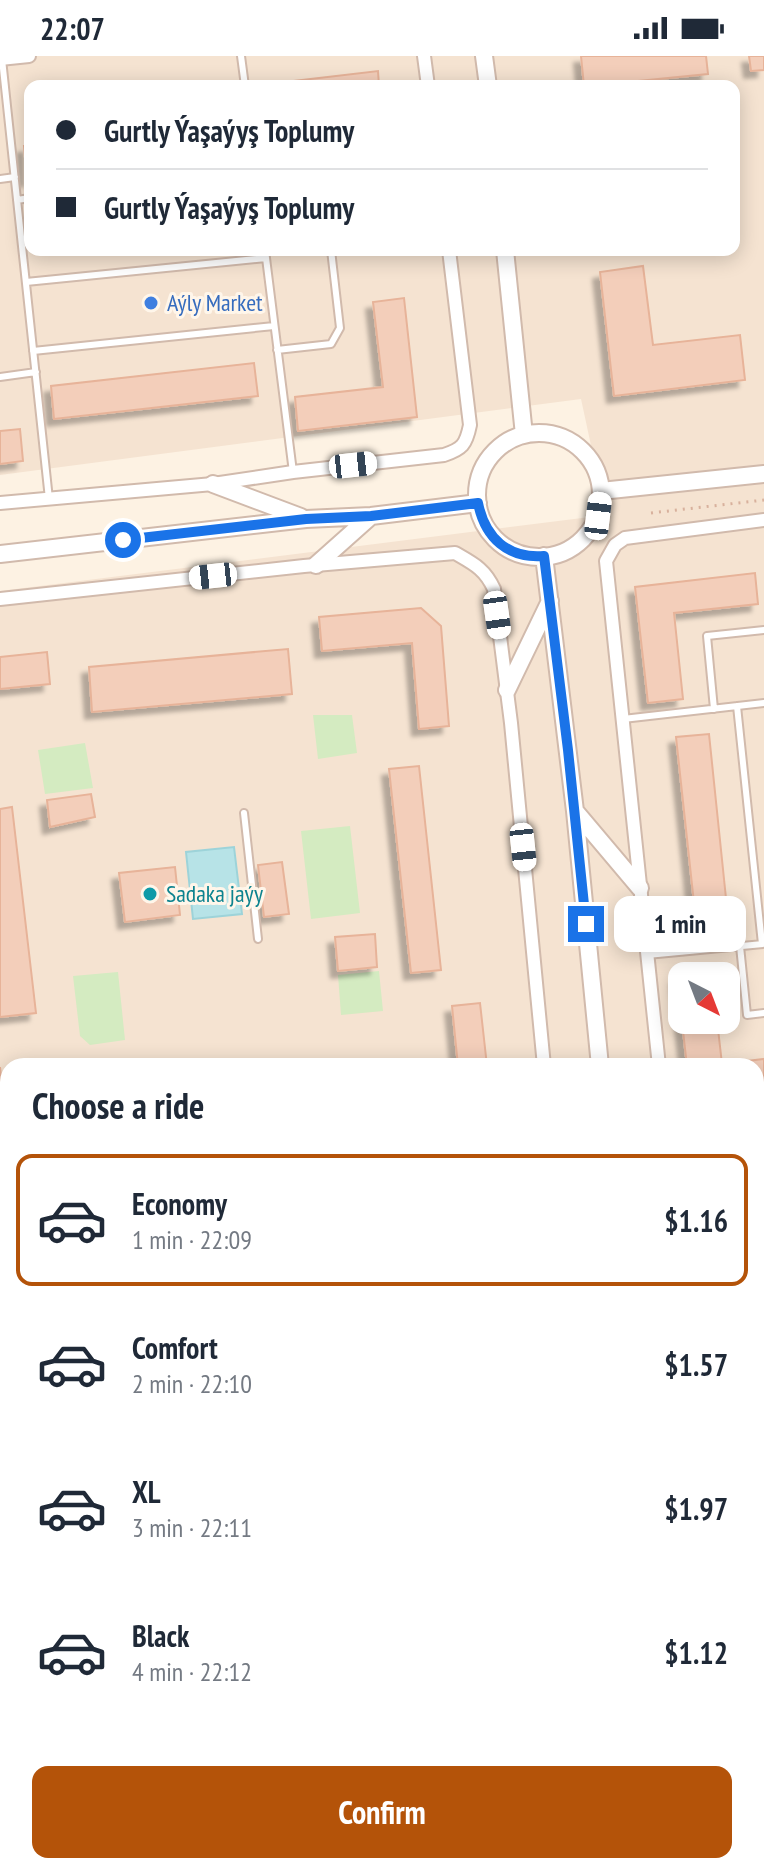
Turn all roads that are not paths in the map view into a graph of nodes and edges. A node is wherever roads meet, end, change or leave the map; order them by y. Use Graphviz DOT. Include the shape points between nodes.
graph roads {
  1 [pos="29,56"];
  2 [pos="241,56"];
  3 [pos="424,56"];
  4 [pos="484,56"];
  5 [pos="1,59"];
  6 [pos="244,80"];
  7 [pos="427,80"];
  8 [pos="487,80"];
  9 [pos="15,177"];
  10 [pos="0,179"];
  11 [pos="24,199"];
  12 [pos="17,200"];
  13 [pos="249,256"];
  14 [pos="266,256"];
  15 [pos="332,256"];
  16 [pos="450,256"];
  17 [pos="506,256"];
  18 [pos="26,282"];
  19 [pos="274,326"];
  20 [pos="277,350"];
  21 [pos="33,351"];
  22 [pos="36,372"];
  23 [pos="0,377"];
  24 [pos="524,435"];
  25 [pos="293,472"];
  26 [pos="764,474"];
  27 [pos="213,484"];
  28 [pos="601,491"];
  29 [pos="49,499"];
  30 [pos="0,503"];
  31 [pos="478,503"];
  32 [pos="371,516"];
  33 [pos="306,519"];
  34 [pos="764,520"];
  35 [pos="0,554"];
  36 [pos="544,556"];
  37 [pos="316,565"];
  38 [pos="0,599"];
  39 [pos="550,600"];
  40 [pos="764,630"];
  41 [pos="507,690"];
  42 [pos="764,703"];
  43 [pos="737,706"];
  44 [pos="714,709"];
  45 [pos="623,719"];
  46 [pos="575,811"];
  47 [pos="244,813"];
  48 [pos="640,888"];
  49 [pos="258,939"];
  50 [pos="763,944"];
  51 [pos="740,946"];
  52 [pos="647,955"];
  53 [pos="764,1013"];
  54 [pos="543,1058"];
  55 [pos="599,1058"];
  56 [pos="658,1058"];
  1 -- 5 [label="street"];
  2 -- 6 [label="lane"];
  3 -- 7 [label="street"];
  4 -- 8 [label="street"];
  5 -- 9 [label="lane"];
  9 -- 10 [label="lane"];
  9 -- 12 [label="lane"];
  11 -- 12 [label="lane"];
  12 -- 18 [label="lane"];
  13 -- 18 [label="lane"];
  14 -- 19 [label="lane"];
  15 -- 20 [label="lane" via="340,328 331,344"];
  16 -- 25 [label="street" via="470,425 467,439 459,450 444,455"];
  17 -- 24 [label="street"];
  18 -- 21 [label="lane"];
  19 -- 20 [label="lane"];
  19 -- 21 [label="lane"];
  20 -- 25 [label="lane"];
  21 -- 22 [label="lane"];
  22 -- 23 [label="lane"];
  22 -- 29 [label="lane"];
  24 -- 28 [label="street" via="548,434 571,442 589,458"];
  24 -- 31 [label="street" via="488,460 479,481"];
  25 -- 27 [label="street"];
  26 -- 28 [label="street"];
  27 -- 29 [label="street"];
  27 -- 33 [label="street"];
  28 -- 36 [label="street" via="598,516 586,537 565,552"];
  29 -- 30 [label="street"];
  31 -- 32 [label="street"];
  31 -- 36 [label="street" via="484,525 499,543 518,554"];
  32 -- 33 [label="street"];
  32 -- 37 [label="street"];
  33 -- 35 [label="street"];
  34 -- 45 [label="street" via="625,538 615,545 606,561"];
  36 -- 39 [label="street"];
  37 -- 38 [label="street"];
  37 -- 41 [label="street" via="455,553 473,563 494,589"];
  39 -- 41 [label="street"];
  39 -- 46 [label="street"];
  40 -- 44 [label="lane" via="707,636"];
  41 -- 54 [label="street"];
  42 -- 43 [label="lane"];
  43 -- 44 [label="lane"];
  43 -- 50 [label="lane"];
  44 -- 45 [label="lane"];
  45 -- 48 [label="street"];
  46 -- 48 [label="street"];
  46 -- 55 [label="street"];
  47 -- 49 [label="lane"];
  48 -- 52 [label="street"];
  50 -- 51 [label="lane"];
  51 -- 52 [label="lane"];
  51 -- 53 [label="lane" via="747,1015"];
  52 -- 56 [label="street"];
}
